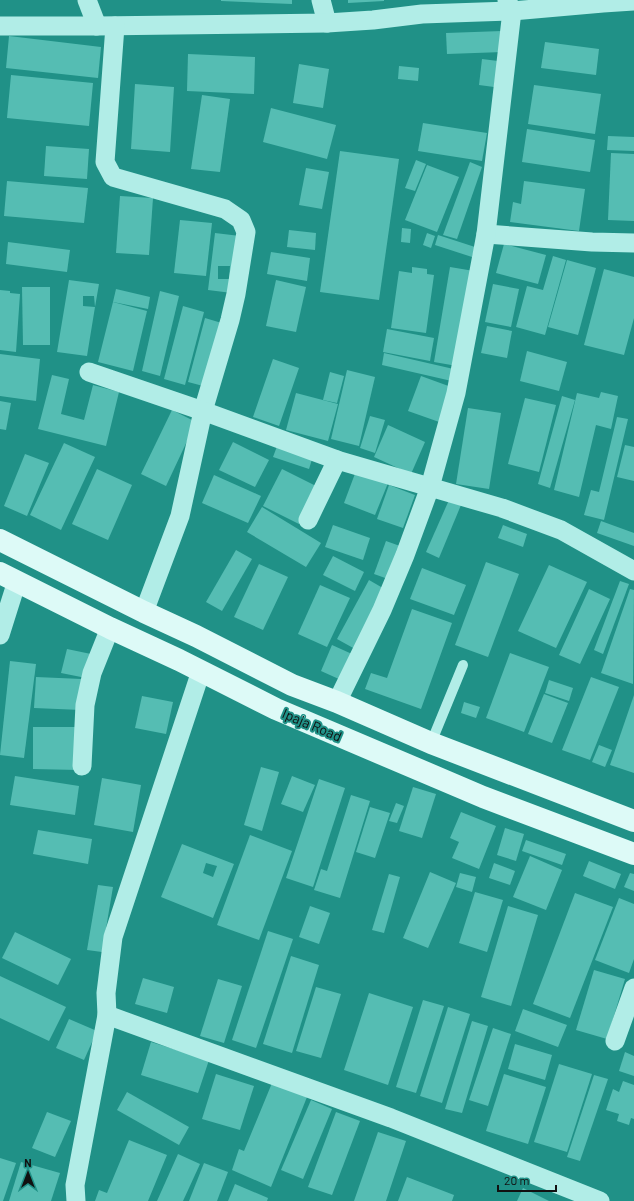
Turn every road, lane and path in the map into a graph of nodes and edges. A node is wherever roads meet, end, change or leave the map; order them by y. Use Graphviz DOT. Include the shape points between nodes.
graph roads {
  1 [pos="87,0"];
  2 [pos="321,0"];
  3 [pos="603,1"];
  4 [pos="634,2"];
  5 [pos="510,5"];
  6 [pos="327,23"];
  7 [pos="0,26"];
  8 [pos="106,26"];
  9 [pos="486,234"];
  10 [pos="634,243"];
  11 [pos="89,372"];
  12 [pos="204,411"];
  13 [pos="336,460"];
  14 [pos="430,487"];
  15 [pos="308,520"];
  16 [pos="2,547"];
  17 [pos="634,571"];
  18 [pos="8,577"];
  19 [pos="144,612"];
  20 [pos="110,628"];
  21 [pos="0,635"];
  22 [pos="463,665"];
  23 [pos="201,671"];
  24 [pos="337,702"];
  25 [pos="431,743"];
  26 [pos="82,766"];
  27 [pos="634,821"];
  28 [pos="634,854"];
  29 [pos="634,988"];
  30 [pos="107,1015"];
  31 [pos="615,1041"];
  32 [pos="76,1201"];
  33 [pos="600,1201"];
  1 -- 8 [label="street"];
  2 -- 6 [label="street"];
  3 -- 4 [label="street"];
  3 -- 5 [label="street"];
  5 -- 6 [label="street"];
  5 -- 9 [label="street"];
  6 -- 8 [label="street"];
  7 -- 8 [label="street"];
  8 -- 12 [label="street" via="105,162 112,177 226,209 241,220 246,232 230,320"];
  9 -- 10 [label="street"];
  9 -- 14 [label="street" via="456,393"];
  11 -- 12 [label="street"];
  12 -- 13 [label="street"];
  12 -- 19 [label="street" via="180,516"];
  13 -- 14 [label="street"];
  13 -- 15 [label="street"];
  14 -- 17 [label="street" via="502,508 561,530"];
  14 -- 24 [label="street" via="406,555"];
  16 -- 19 [label="main road, Ipaja Road"];
  18 -- 20 [label="main road, Ipaja Road"];
  18 -- 21 [label="street"];
  19 -- 24 [label="main road, Ipaja Road" via="292,684"];
  20 -- 23 [label="main road, Ipaja Road"];
  20 -- 26 [label="street" via="92,673 85,705"];
  22 -- 25 [label="lane"];
  23 -- 28 [label="main road, Ipaja Road" via="320,729"];
  23 -- 30 [label="street" via="112,937 106,993"];
  24 -- 25 [label="main road, Ipaja Road"];
  25 -- 27 [label="main road, Ipaja Road"];
  29 -- 31 [label="street"];
  30 -- 32 [label="street" via="74,1185"];
  30 -- 33 [label="street" via="391,1118"];
}
